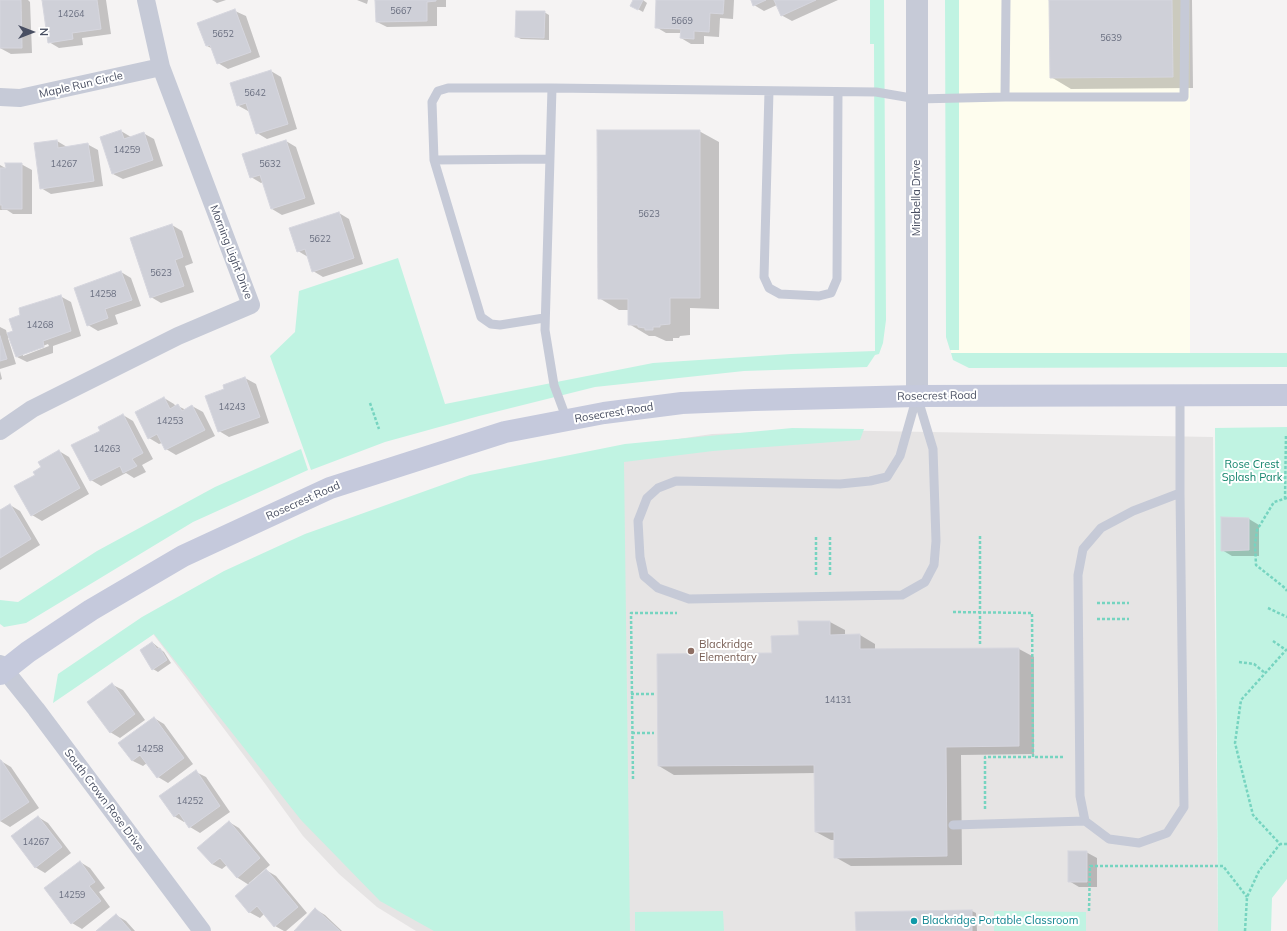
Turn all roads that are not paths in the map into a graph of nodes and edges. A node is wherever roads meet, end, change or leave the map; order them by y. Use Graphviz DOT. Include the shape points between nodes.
graph roads {
  1 [pos="146,0"];
  2 [pos="917,0"];
  3 [pos="1006,0"];
  4 [pos="1185,0"];
  5 [pos="161,67"];
  6 [pos="552,88"];
  7 [pos="769,91"];
  8 [pos="838,92"];
  9 [pos="0,97"];
  10 [pos="1005,97"];
  11 [pos="917,99"];
  12 [pos="550,159"];
  13 [pos="434,160"];
  14 [pos="544,318"];
  15 [pos="917,396"];
  16 [pos="1180,396"];
  17 [pos="1287,396"];
  18 [pos="567,420"];
  19 [pos="0,431"];
  20 [pos="1180,493"];
  21 [pos="2,669"];
  22 [pos="1085,821"];
  23 [pos="953,825"];
  24 [pos="202,931"];
  1 -- 5 [label="street, Morning Light Drive"];
  2 -- 11 [label="street, Mirabella Drive"];
  3 -- 10 [label="lane"];
  4 -- 10 [label="lane" via="1184,97"];
  5 -- 9 [label="street, Maple Run Circle" via="20,98"];
  5 -- 19 [label="street, Morning Light Drive" via="251,305 178,336 32,409"];
  6 -- 7 [label="lane"];
  6 -- 12 [label="lane"];
  6 -- 13 [label="lane" via="448,88 438,91 432,102"];
  7 -- 8 [label="lane"];
  7 -- 8 [label="lane" via="764,277 769,288 780,294 819,296 831,293 837,280"];
  8 -- 11 [label="lane" via="876,92"];
  10 -- 11 [label="lane"];
  11 -- 15 [label="street, Mirabella Drive"];
  12 -- 13 [label="lane"];
  12 -- 14 [label="lane"];
  13 -- 14 [label="lane" via="481,316 491,324 500,325"];
  14 -- 18 [label="lane" via="554,385"];
  15 -- 15 [label="lane" via="900,456 887,477 840,484 676,481 658,488 647,498 638,521 644,576 658,588 689,599 902,595 925,582 934,565 936,540 933,450"];
  15 -- 16 [label="main road, Rosecrest Road"];
  15 -- 18 [label="main road, Rosecrest Road" via="682,403"];
  16 -- 17 [label="main road, Rosecrest Road"];
  16 -- 20 [label="lane"];
  18 -- 21 [label="main road, Rosecrest Road" via="506,432 330,488 183,556 91,610"];
  20 -- 22 [label="lane" via="1133,511 1101,528 1083,549 1078,575 1080,796"];
  20 -- 22 [label="lane" via="1184,808 1167,833 1139,842 1108,839"];
  21 -- 24 [label="street, South Crown Rose Drive"];
  22 -- 23 [label="lane"];
}
